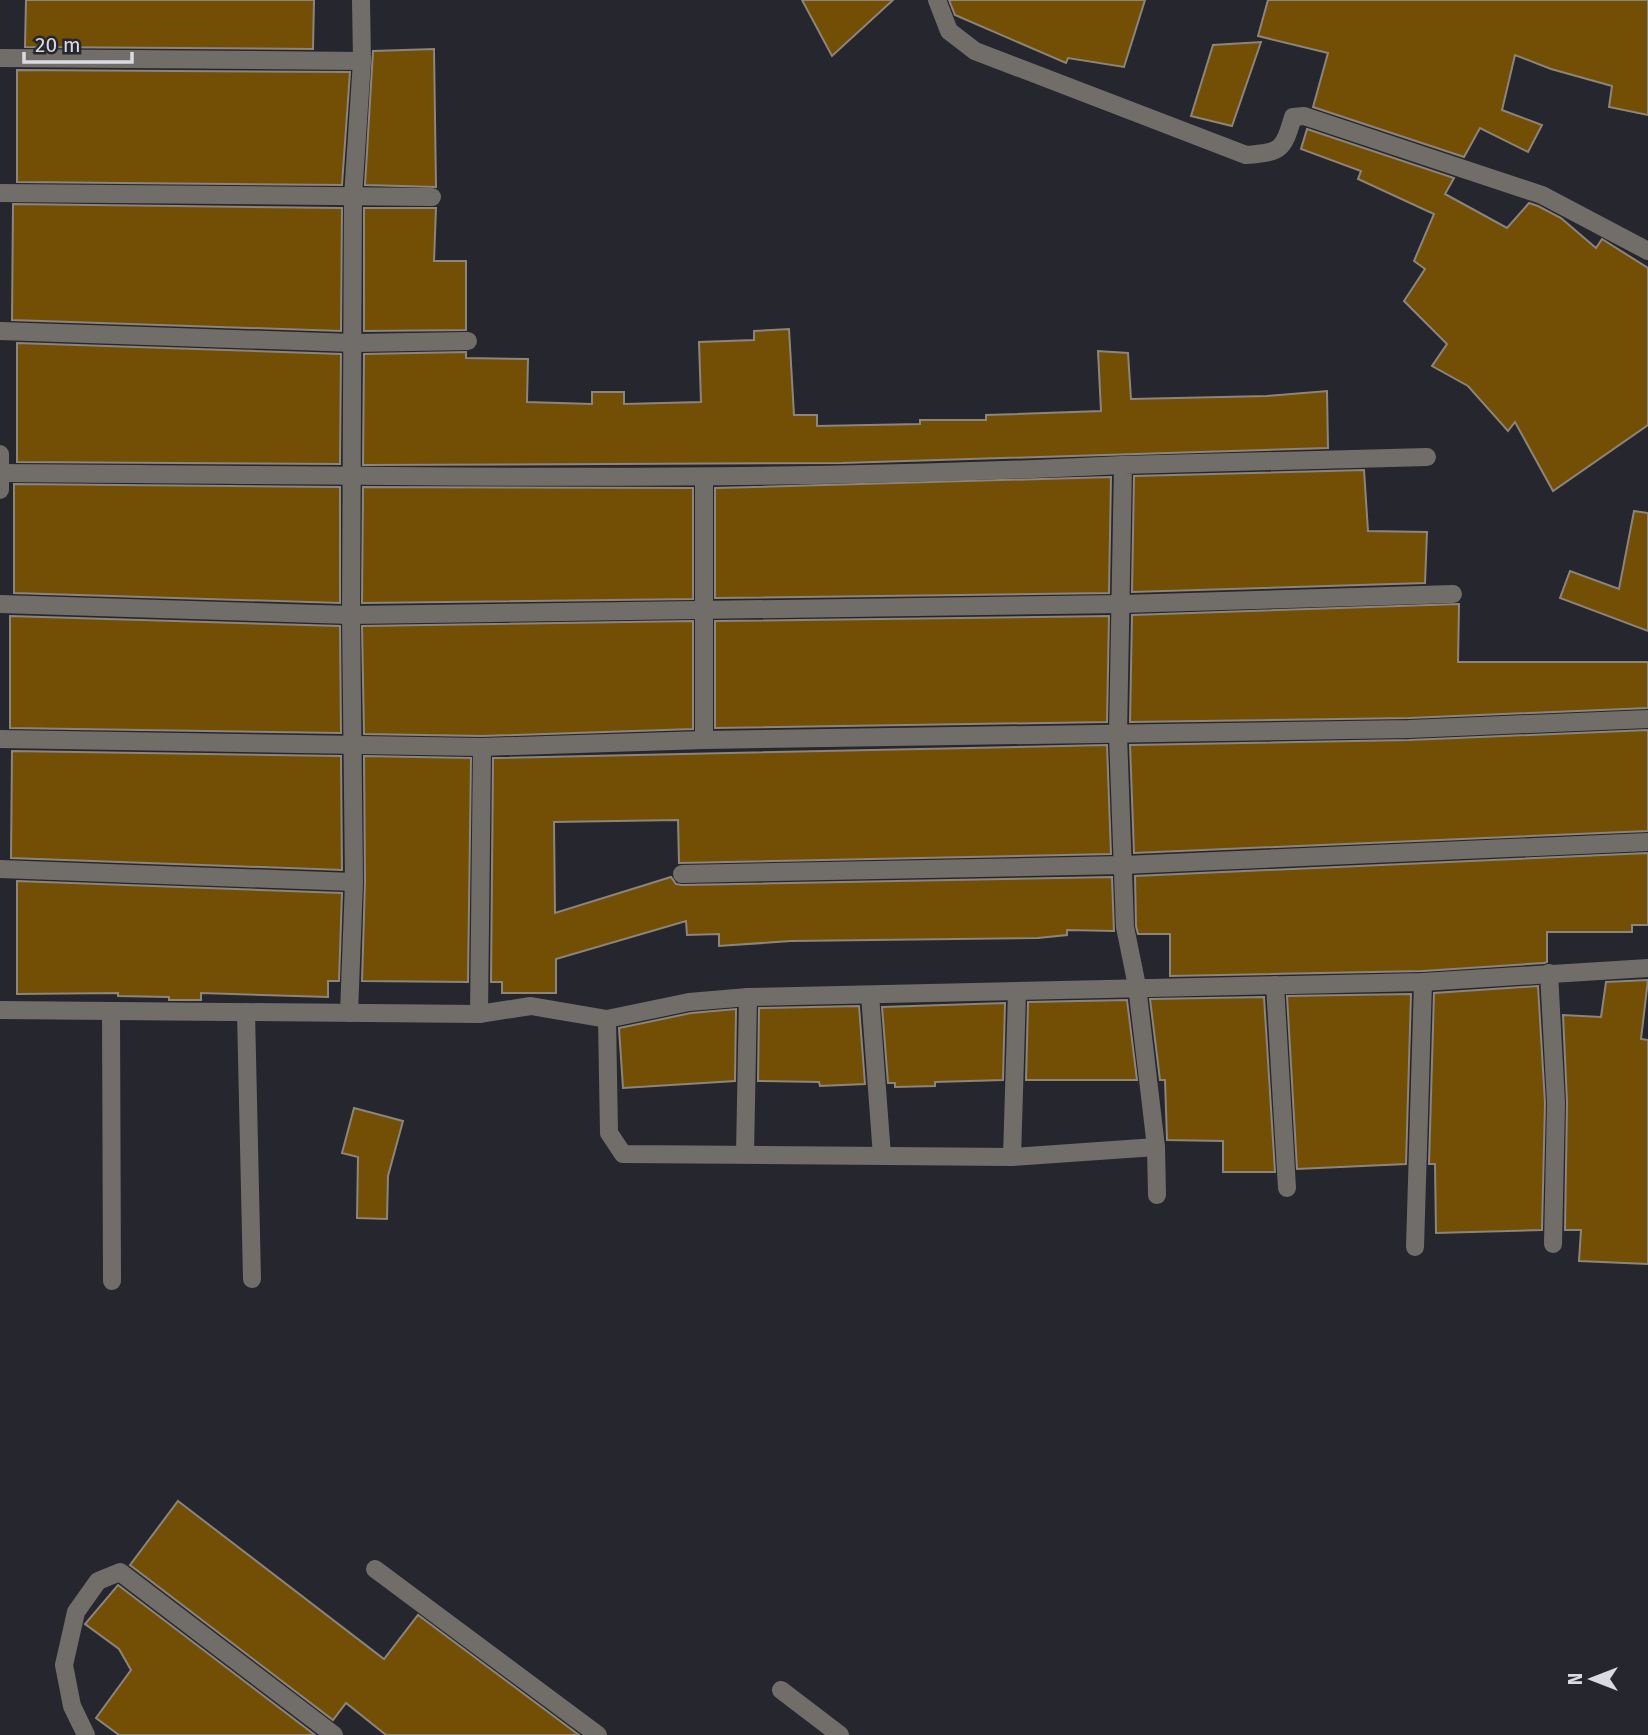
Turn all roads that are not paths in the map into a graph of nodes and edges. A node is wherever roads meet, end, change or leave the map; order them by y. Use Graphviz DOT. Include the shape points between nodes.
graph roads {
  1 [pos="361,0"];
  2 [pos="937,0"];
  3 [pos="0,58"];
  4 [pos="362,61"];
  5 [pos="0,193"];
  6 [pos="353,196"];
  7 [pos="432,197"];
  8 [pos="1648,251"];
  9 [pos="0,331"];
  10 [pos="468,341"];
  11 [pos="354,343"];
  12 [pos="0,454"];
  13 [pos="1427,457"];
  14 [pos="1123,465"];
  15 [pos="0,473"];
  16 [pos="353,475"];
  17 [pos="704,478"];
  18 [pos="0,490"];
  19 [pos="1453,594"];
  20 [pos="0,604"];
  21 [pos="1122,604"];
  22 [pos="704,610"];
  23 [pos="351,615"];
  24 [pos="1648,719"];
  25 [pos="1118,735"];
  26 [pos="0,739"];
  27 [pos="704,740"];
  28 [pos="352,746"];
  29 [pos="482,747"];
  30 [pos="1648,842"];
  31 [pos="1124,865"];
  32 [pos="0,869"];
  33 [pos="682,874"];
  34 [pos="354,882"];
  35 [pos="1648,968"];
  36 [pos="1549,973"];
  37 [pos="1423,982"];
  38 [pos="1275,985"];
  39 [pos="1137,986"];
  40 [pos="1017,993"];
  41 [pos="870,995"];
  42 [pos="748,997"];
  43 [pos="0,1010"];
  44 [pos="111,1011"];
  45 [pos="246,1012"];
  46 [pos="349,1013"];
  47 [pos="479,1014"];
  48 [pos="607,1018"];
  49 [pos="1156,1147"];
  50 [pos="745,1154"];
  51 [pos="882,1156"];
  52 [pos="1012,1157"];
  53 [pos="1287,1188"];
  54 [pos="1157,1195"];
  55 [pos="1553,1244"];
  56 [pos="1415,1247"];
  57 [pos="252,1279"];
  58 [pos="112,1281"];
  59 [pos="375,1569"];
  60 [pos="781,1690"];
  61 [pos="86,1735"];
  62 [pos="334,1735"];
  63 [pos="598,1735"];
  64 [pos="840,1735"];
  1 -- 4 [label="street"];
  2 -- 8 [label="street" via="950,31 975,51 1246,155 1278,151 1286,142 1293,117 1304,116 1542,195"];
  3 -- 4 [label="street"];
  4 -- 6 [label="street"];
  5 -- 6 [label="street"];
  6 -- 7 [label="street"];
  6 -- 11 [label="street"];
  9 -- 11 [label="street"];
  10 -- 11 [label="street"];
  11 -- 16 [label="street"];
  12 -- 15 [label="street"];
  13 -- 14 [label="street"];
  14 -- 17 [label="street"];
  14 -- 21 [label="street"];
  15 -- 16 [label="street"];
  15 -- 18 [label="street"];
  16 -- 17 [label="street"];
  16 -- 23 [label="street"];
  17 -- 22 [label="street"];
  19 -- 21 [label="street"];
  20 -- 23 [label="street"];
  21 -- 22 [label="street"];
  21 -- 25 [label="street"];
  22 -- 23 [label="street"];
  22 -- 27 [label="street"];
  23 -- 28 [label="street"];
  24 -- 25 [label="street"];
  25 -- 27 [label="street"];
  25 -- 31 [label="street"];
  26 -- 28 [label="street"];
  27 -- 29 [label="street"];
  28 -- 29 [label="street"];
  28 -- 34 [label="street"];
  29 -- 47 [label="street"];
  30 -- 31 [label="street"];
  31 -- 33 [label="street"];
  31 -- 39 [label="street" via="1125,927"];
  32 -- 34 [label="street"];
  34 -- 46 [label="street"];
  35 -- 36 [label="street"];
  36 -- 37 [label="street"];
  36 -- 55 [label="street" via="1556,1103"];
  37 -- 38 [label="street"];
  37 -- 56 [label="street"];
  38 -- 39 [label="street"];
  38 -- 53 [label="street"];
  39 -- 40 [label="street"];
  39 -- 49 [label="street"];
  40 -- 41 [label="street"];
  40 -- 52 [label="street"];
  41 -- 42 [label="street"];
  41 -- 51 [label="street"];
  42 -- 48 [label="street" via="689,1002"];
  42 -- 50 [label="street"];
  43 -- 44 [label="street"];
  44 -- 45 [label="street"];
  44 -- 58 [label="street"];
  45 -- 46 [label="street"];
  45 -- 57 [label="street"];
  46 -- 47 [label="street"];
  47 -- 48 [label="street" via="531,1006"];
  48 -- 50 [label="street" via="609,1133 615,1147 623,1154"];
  49 -- 52 [label="street"];
  49 -- 54 [label="street"];
  50 -- 51 [label="street"];
  51 -- 52 [label="street"];
  59 -- 63 [label="street"];
  60 -- 64 [label="street"];
  61 -- 62 [label="street" via="72,1706 64,1665 76,1612 98,1581 120,1572"];
}
